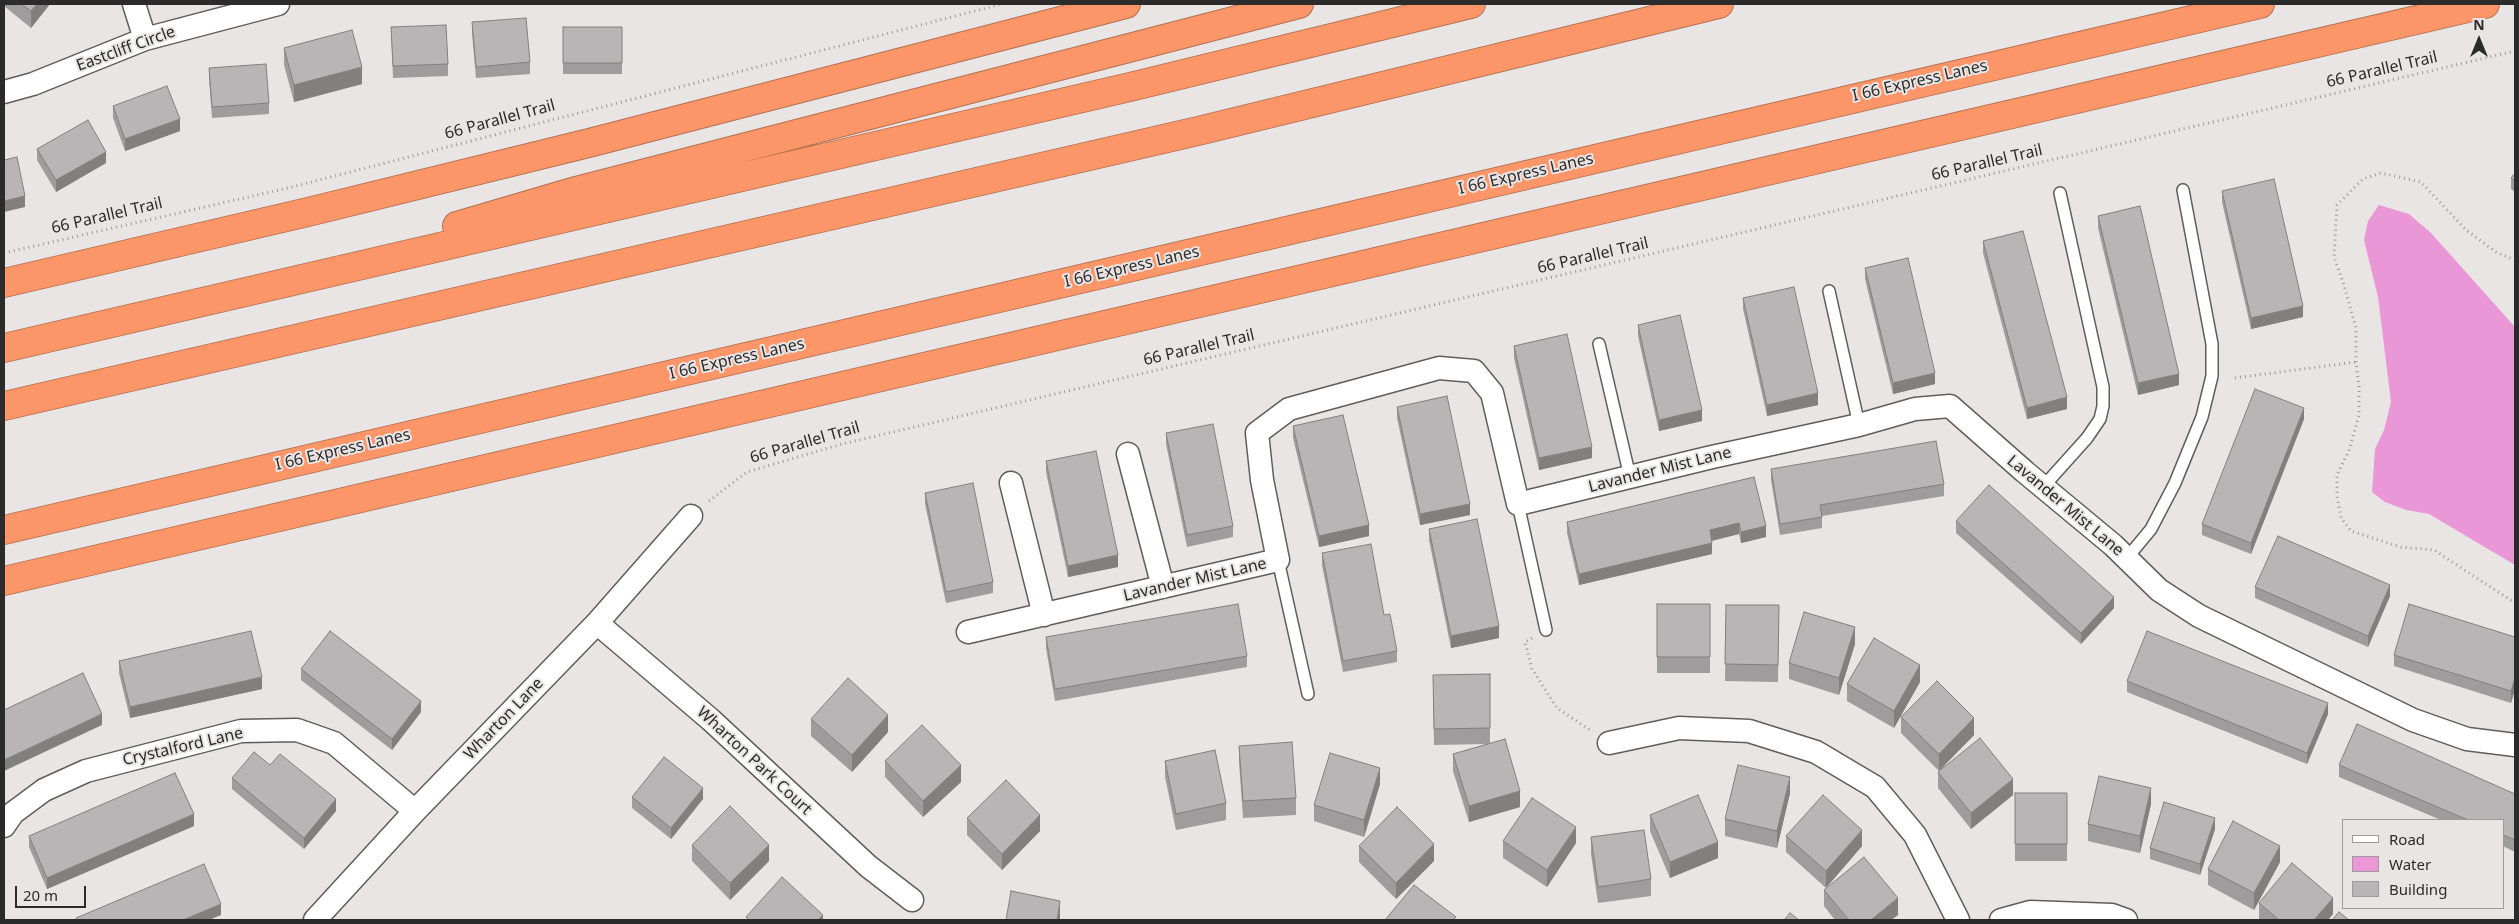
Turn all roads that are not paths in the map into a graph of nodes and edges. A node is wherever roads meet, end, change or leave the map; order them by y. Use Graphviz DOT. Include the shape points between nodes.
graph roads {
  1 [pos="134,4"];
  2 [pos="278,4"];
  3 [pos="1126,4"];
  4 [pos="1299,4"];
  5 [pos="1471,4"];
  6 [pos="1719,4"];
  7 [pos="2260,4"];
  8 [pos="2485,4"];
  9 [pos="145,39"];
  10 [pos="4,92"];
  11 [pos="2183,190"];
  12 [pos="2060,192"];
  13 [pos="4,283"];
  14 [pos="1830,291"];
  15 [pos="149,315"];
  16 [pos="1599,344"];
  17 [pos="4,348"];
  18 [pos="4,406"];
  19 [pos="1859,425"];
  20 [pos="1128,454"];
  21 [pos="1630,477"];
  22 [pos="1010,483"];
  23 [pos="2043,487"];
  24 [pos="1518,504"];
  25 [pos="691,516"];
  26 [pos="4,530"];
  27 [pos="2127,558"];
  28 [pos="1278,560"];
  29 [pos="4,581"];
  30 [pos="1163,587"];
  31 [pos="1044,615"];
  32 [pos="597,623"];
  33 [pos="1546,630"];
  34 [pos="968,632"];
  35 [pos="1308,694"];
  36 [pos="1609,743"];
  37 [pos="2515,745"];
  38 [pos="415,811"];
  39 [pos="4,826"];
  40 [pos="912,900"];
  41 [pos="316,920"];
  42 [pos="1958,920"];
  43 [pos="2001,920"];
  44 [pos="2126,920"];
  1 -- 9 [label="street"];
  2 -- 9 [label="street, Eastcliff Circle"];
  3 -- 13 [label="highway" via="589,143"];
  4 -- 15 [label="highway" via="576,191"];
  5 -- 15 [label="highway" via="1130,87"];
  6 -- 18 [label="highway" via="1198,131"];
  7 -- 26 [label="highway, I 66 Express Lanes"];
  8 -- 29 [label="highway"];
  9 -- 10 [label="street, Eastcliff Circle" via="33,84"];
  11 -- 27 [label="lane" via="2212,344 2212,376 2202,417 2175,483 2151,529"];
  12 -- 23 [label="lane" via="2103,387 2103,406 2100,419 2087,438"];
  14 -- 19 [label="lane"];
  15 -- 17 [label="highway"];
  16 -- 21 [label="lane"];
  19 -- 21 [label="street, Lavander Mist Lane"];
  19 -- 23 [label="street, Lavander Mist Lane" via="1915,409 1950,406"];
  20 -- 30 [label="street"];
  21 -- 24 [label="street, Lavander Mist Lane"];
  22 -- 31 [label="street"];
  23 -- 27 [label="street, Lavander Mist Lane"];
  24 -- 28 [label="street, Lavander Mist Lane" via="1492,393 1474,371 1439,368 1289,409 1257,433 1262,480"];
  24 -- 33 [label="lane"];
  25 -- 32 [label="street, Wharton Lane"];
  27 -- 37 [label="street, Lavander Mist Lane" via="2159,590 2199,616 2405,716 2466,739"];
  28 -- 30 [label="street, Lavander Mist Lane"];
  28 -- 35 [label="lane"];
  30 -- 31 [label="street, Lavander Mist Lane"];
  31 -- 34 [label="street, Lavander Mist Lane"];
  32 -- 38 [label="street, Wharton Lane"];
  32 -- 40 [label="street, Wharton Park Court" via="711,720 868,866"];
  36 -- 42 [label="street" via="1679,728 1732,730 1749,731 1816,752 1875,787 1881,794 1915,835"];
  38 -- 39 [label="street, Crystalford Lane" via="334,743 297,730 241,731 86,771 44,790 13,813"];
  38 -- 41 [label="street, Wharton Lane"];
  43 -- 44 [label="street" via="2030,912 2112,915"];
}
